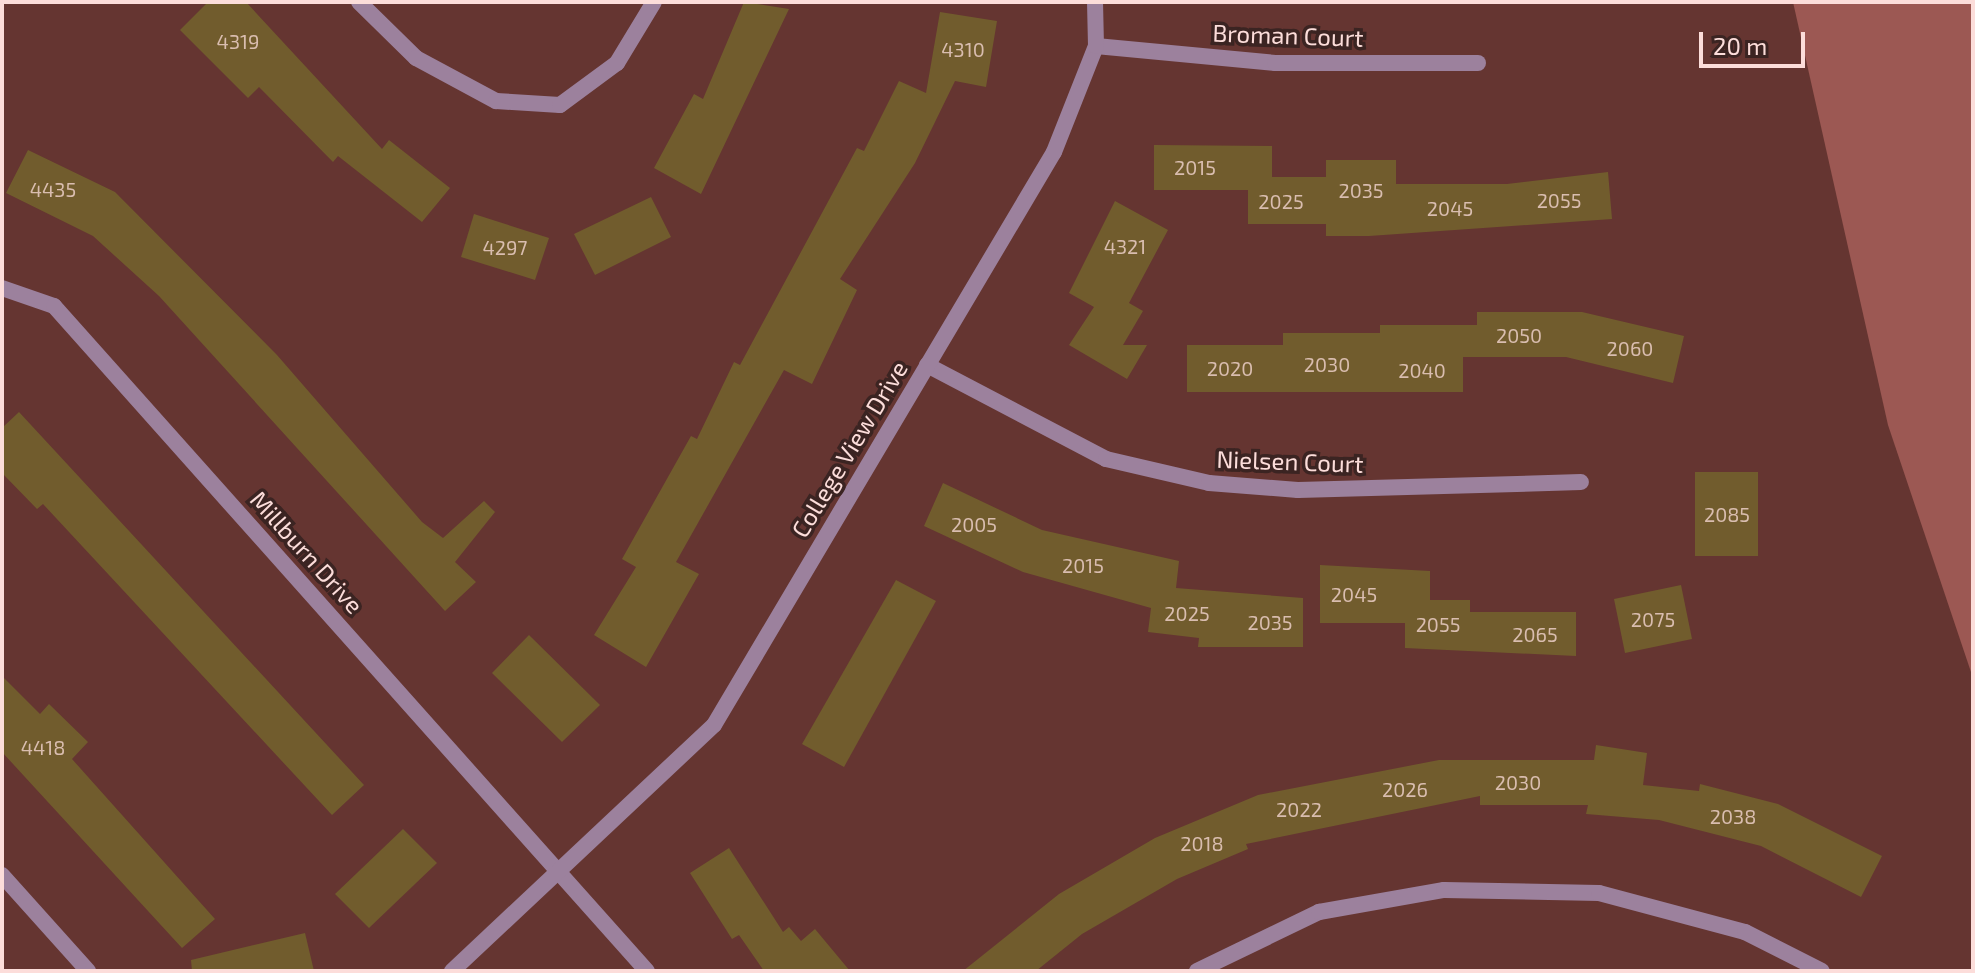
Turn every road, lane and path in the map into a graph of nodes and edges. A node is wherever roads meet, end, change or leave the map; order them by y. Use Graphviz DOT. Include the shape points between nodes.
graph roads {
  1 [pos="359,2"];
  2 [pos="654,2"];
  3 [pos="1095,2"];
  4 [pos="1096,46"];
  5 [pos="1478,63"];
  6 [pos="2,288"];
  7 [pos="927,365"];
  8 [pos="1581,482"];
  9 [pos="561,871"];
  10 [pos="2,875"];
  11 [pos="88,971"];
  12 [pos="452,971"];
  13 [pos="647,971"];
  14 [pos="1197,971"];
  15 [pos="1822,971"];
  1 -- 2 [label="street" via="416,58 496,101 560,105 617,63"];
  3 -- 4 [label="street, College View Drive"];
  4 -- 5 [label="street, Broman Court" via="1275,63"];
  4 -- 7 [label="street, College View Drive" via="1054,152"];
  6 -- 9 [label="street, Millburn Drive" via="54,306"];
  7 -- 8 [label="street, Nielsen Court" via="1106,459 1209,483 1298,490"];
  7 -- 9 [label="street, College View Drive" via="714,725"];
  9 -- 12 [label="street"];
  9 -- 13 [label="street, Millburn Drive"];
  10 -- 11 [label="street"];
  14 -- 15 [label="street" via="1319,912 1444,890 1599,893 1745,932"];
}
